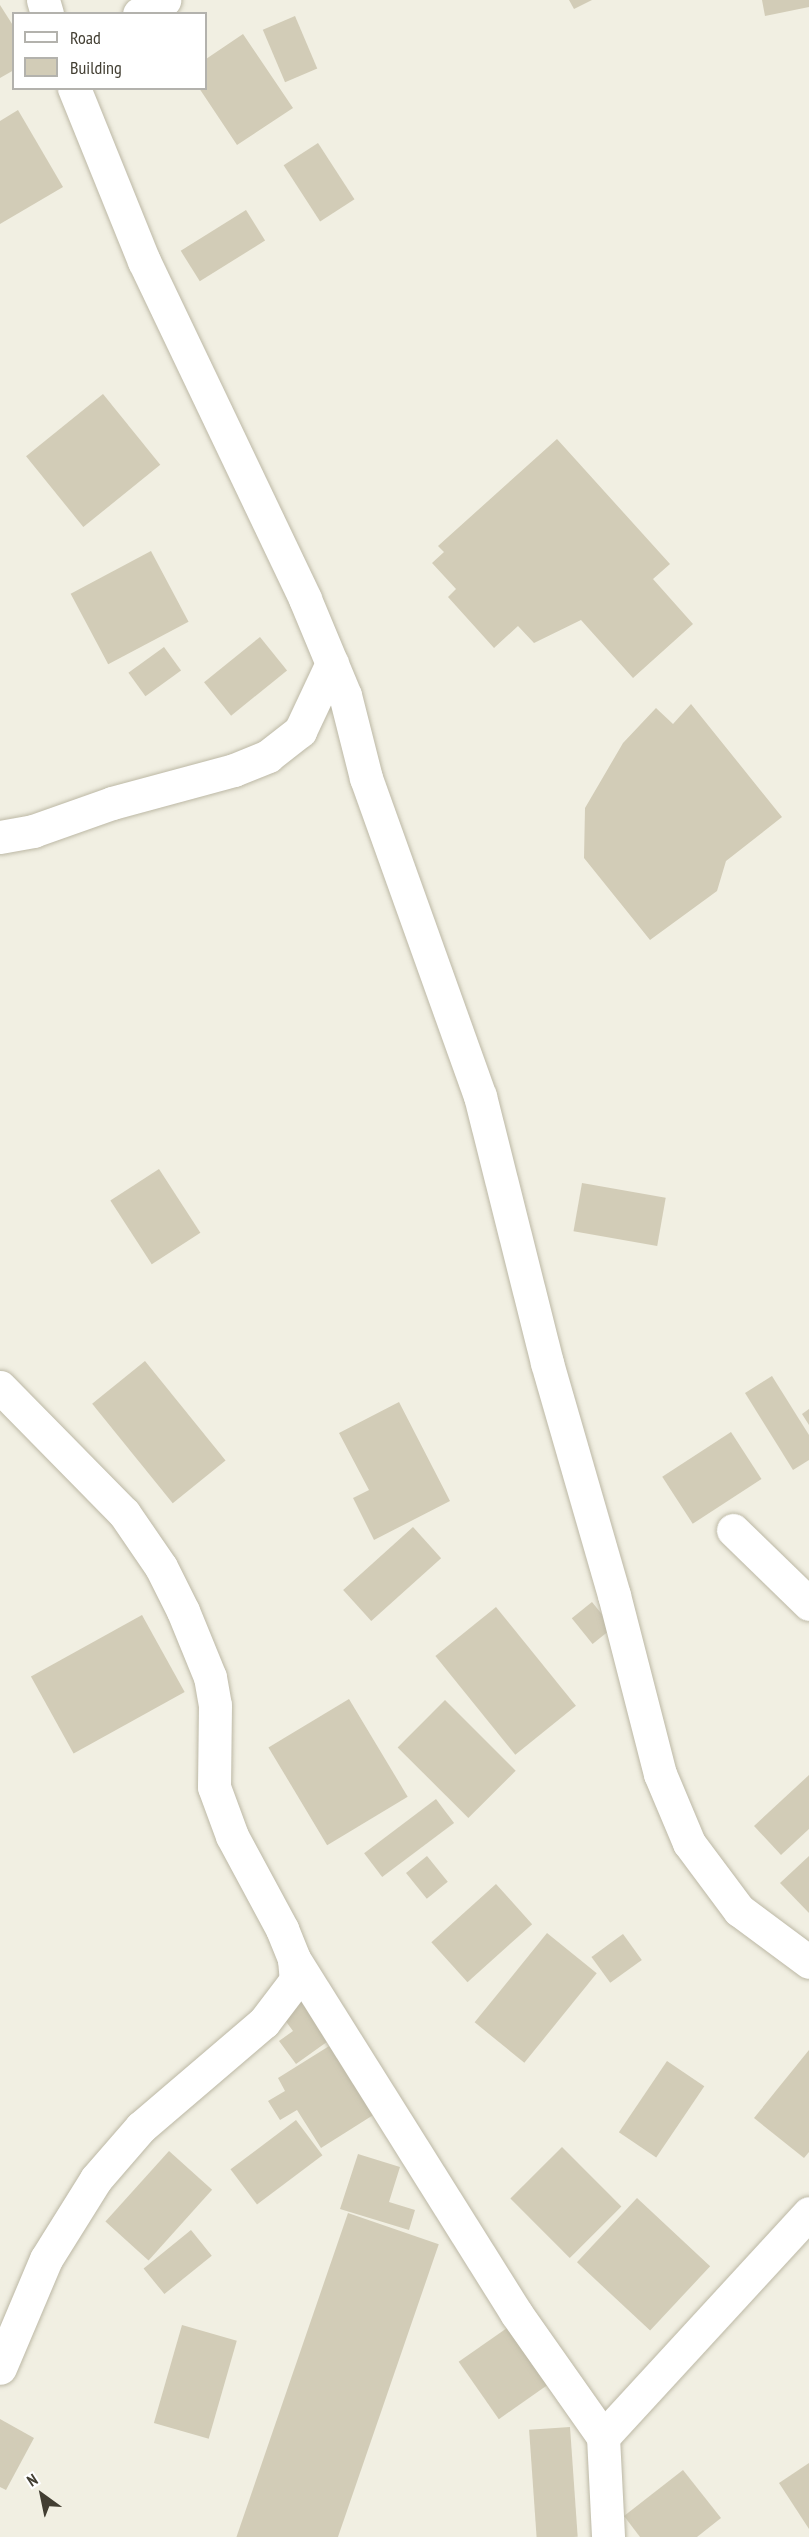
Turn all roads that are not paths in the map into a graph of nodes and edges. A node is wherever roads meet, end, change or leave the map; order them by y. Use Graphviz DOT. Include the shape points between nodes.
graph roads {
  1 [pos="164,0"];
  2 [pos="143,12"];
  3 [pos="75,90"];
  4 [pos="332,663"];
  5 [pos="0,837"];
  6 [pos="0,1387"];
  7 [pos="733,1530"];
  8 [pos="809,1604"];
  9 [pos="294,1959"];
  10 [pos="809,1962"];
  11 [pos="809,2213"];
  12 [pos="0,2368"];
  13 [pos="603,2437"];
  14 [pos="609,2537"];
  1 -- 2 [label="street"];
  3 -- 4 [label="street" via="144,261"];
  4 -- 5 [label="street" via="300,731 267,756 234,770 112,803 33,831"];
  4 -- 10 [label="street" via="349,706 366,778 393,857 480,1096 547,1363 614,1595 660,1774 689,1843 733,1902 761,1930"];
  6 -- 9 [label="street" via="124,1513 161,1567 210,1677 216,1726 213,1788 232,1836"];
  7 -- 8 [label="street"];
  9 -- 12 [label="street" via="296,1980 264,2022 141,2127 96,2179 46,2259"];
  9 -- 13 [label="street" via="516,2313"];
  11 -- 13 [label="street"];
  13 -- 14 [label="street"];
}
